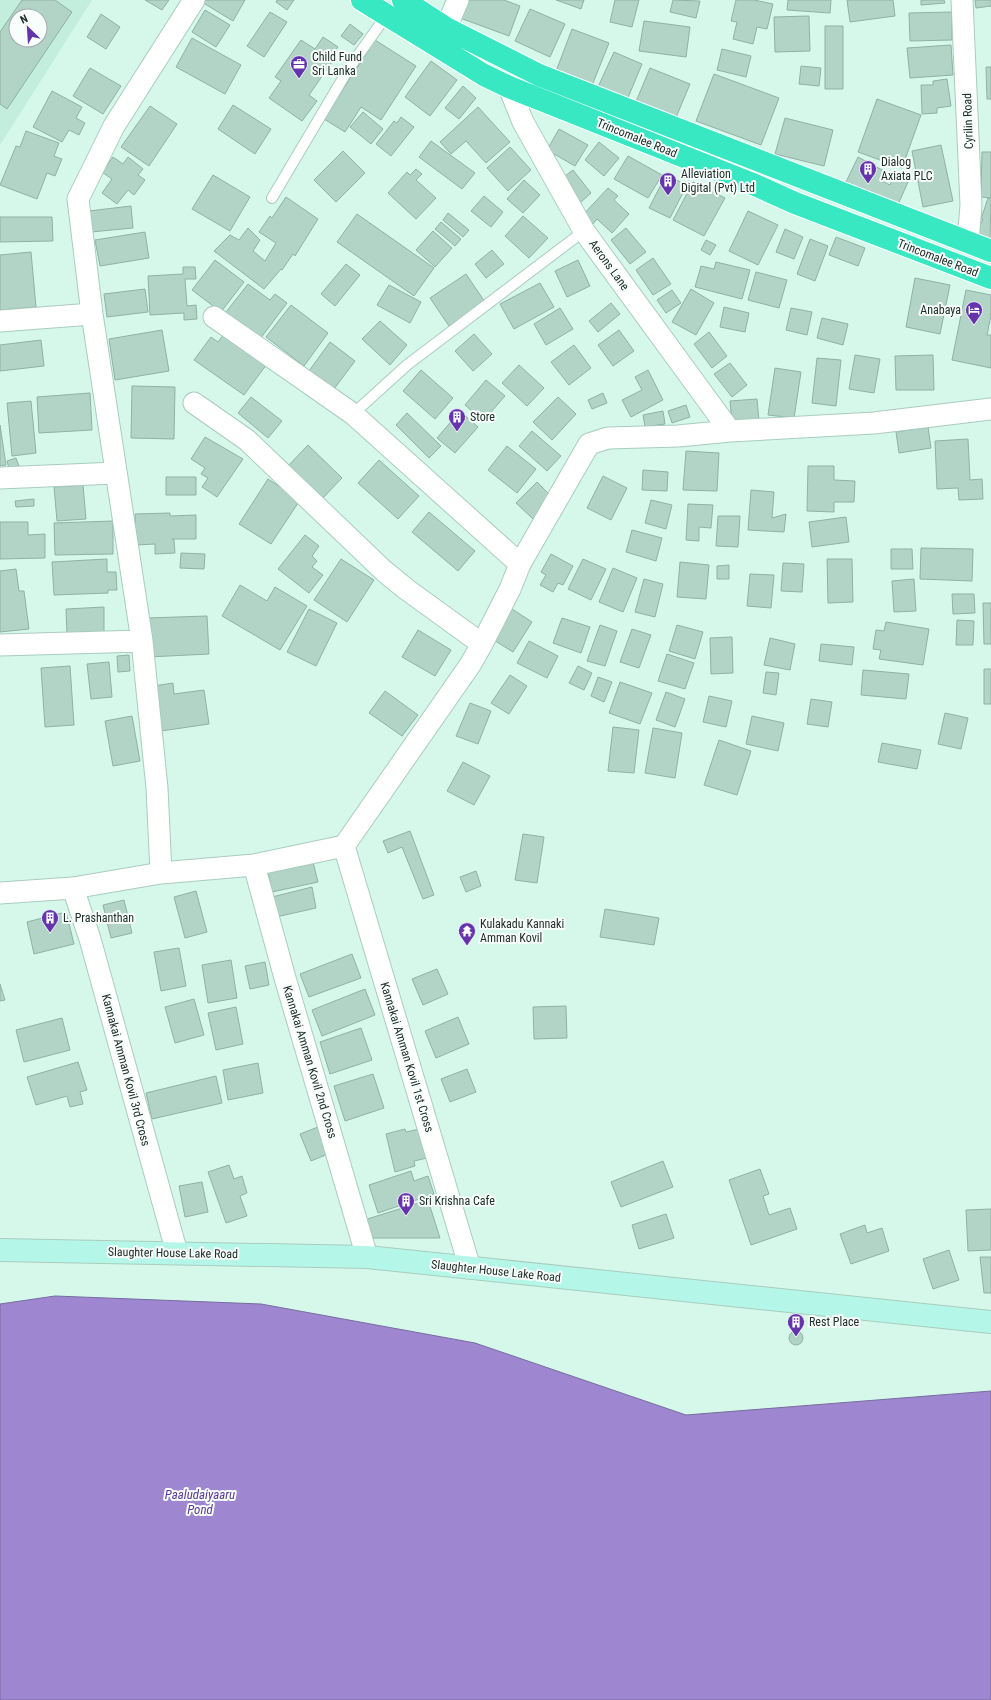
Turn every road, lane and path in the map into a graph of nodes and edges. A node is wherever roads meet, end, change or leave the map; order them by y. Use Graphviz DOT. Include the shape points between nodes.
graph roads {
  1 [pos="194,0"];
  2 [pos="362,0"];
  3 [pos="403,0"];
  4 [pos="458,0"];
  5 [pos="962,0"];
  6 [pos="386,16"];
  7 [pos="446,28"];
  8 [pos="509,87"];
  9 [pos="272,198"];
  10 [pos="584,231"];
  11 [pos="968,242"];
  12 [pos="991,251"];
  13 [pos="991,278"];
  14 [pos="92,314"];
  15 [pos="214,317"];
  16 [pos="0,321"];
  17 [pos="194,403"];
  18 [pos="991,409"];
  19 [pos="352,414"];
  20 [pos="730,431"];
  21 [pos="116,473"];
  22 [pos="0,478"];
  23 [pos="520,564"];
  24 [pos="142,641"];
  25 [pos="482,644"];
  26 [pos="0,645"];
  27 [pos="344,846"];
  28 [pos="254,866"];
  29 [pos="161,873"];
  30 [pos="73,888"];
  31 [pos="0,893"];
  32 [pos="0,1250"];
  33 [pos="177,1252"];
  34 [pos="368,1257"];
  35 [pos="470,1268"];
  36 [pos="991,1322"];
  1 -- 14 [label="street" via="114,126 78,199"];
  2 -- 6 [label="highway, Trincomalee Road"];
  3 -- 7 [label="highway, Trincomalee Road"];
  4 -- 7 [label="street"];
  5 -- 11 [label="street, Cyrilin Road" via="971,205"];
  6 -- 8 [label="highway, Trincomalee Road" via="484,75"];
  6 -- 9 [label="lane" via="349,68"];
  7 -- 11 [label="highway, Trincomalee Road" via="540,75"];
  8 -- 10 [label="street, Aerons Lane" via="523,122"];
  8 -- 13 [label="highway, Trincomalee Road" via="795,203"];
  10 -- 19 [label="lane" via="407,365"];
  10 -- 20 [label="street, Aerons Lane"];
  11 -- 12 [label="highway, Trincomalee Road"];
  14 -- 16 [label="street"];
  14 -- 21 [label="street"];
  15 -- 19 [label="street"];
  17 -- 25 [label="street" via="247,440 384,571"];
  18 -- 20 [label="street" via="874,423"];
  19 -- 23 [label="street"];
  20 -- 23 [label="street" via="678,436 608,438 590,444"];
  21 -- 22 [label="street"];
  21 -- 24 [label="street"];
  23 -- 25 [label="street"];
  24 -- 26 [label="street"];
  24 -- 29 [label="street" via="157,788"];
  25 -- 27 [label="street"];
  27 -- 28 [label="street"];
  27 -- 35 [label="street, Kannakai Amman Kovil 1st Cross"];
  28 -- 29 [label="street"];
  28 -- 34 [label="street, Kannakai Amman Kovil 2nd Cross"];
  29 -- 30 [label="street"];
  30 -- 31 [label="street"];
  30 -- 33 [label="street, Kannakai Amman Kovil 3rd Cross" via="90,939"];
  32 -- 33 [label="main road, Slaughter House Lake Road"];
  33 -- 34 [label="main road, Slaughter House Lake Road"];
  34 -- 35 [label="main road, Slaughter House Lake Road"];
  35 -- 36 [label="main road, Slaughter House Lake Road"];
}
